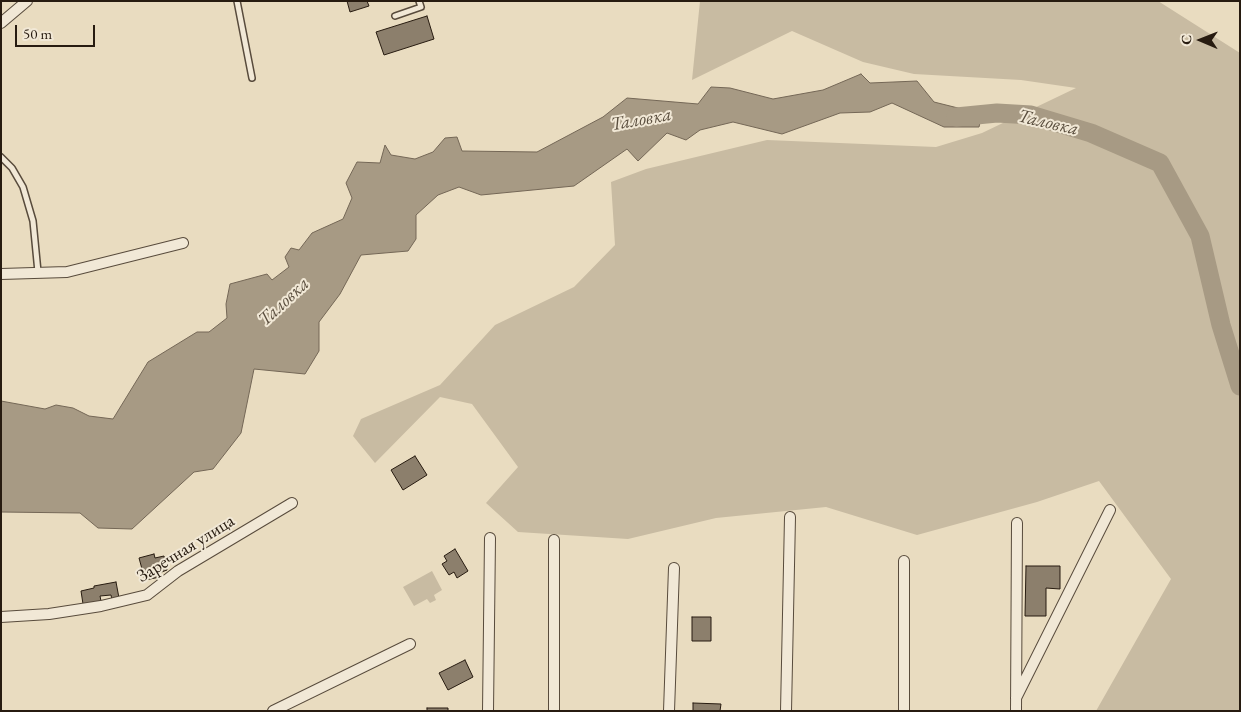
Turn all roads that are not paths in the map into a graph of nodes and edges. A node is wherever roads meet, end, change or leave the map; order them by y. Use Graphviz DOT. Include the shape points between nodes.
graph roads {
  1 [pos="27,1"];
  2 [pos="237,1"];
  3 [pos="419,1"];
  4 [pos="395,16"];
  5 [pos="1,23"];
  6 [pos="252,78"];
  7 [pos="1,157"];
  8 [pos="184,243"];
  9 [pos="38,272"];
  10 [pos="1,274"];
  11 [pos="292,503"];
  12 [pos="1110,510"];
  13 [pos="790,517"];
  14 [pos="1017,523"];
  15 [pos="490,538"];
  16 [pos="554,540"];
  17 [pos="904,561"];
  18 [pos="674,568"];
  19 [pos="1,617"];
  20 [pos="410,644"];
  21 [pos="1016,698"];
  22 [pos="273,711"];
  23 [pos="488,711"];
  24 [pos="554,711"];
  25 [pos="669,711"];
  26 [pos="786,711"];
  27 [pos="904,711"];
  28 [pos="1016,711"];
  1 -- 5 [label="street"];
  2 -- 6 [label="lane"];
  3 -- 4 [label="lane" via="420,7"];
  7 -- 9 [label="lane" via="23,187 33,221"];
  8 -- 9 [label="street" via="67,272"];
  9 -- 10 [label="street"];
  11 -- 19 [label="street, Заречная улица" via="178,572 147,595 49,614"];
  12 -- 21 [label="street"];
  13 -- 26 [label="street"];
  14 -- 21 [label="street"];
  15 -- 23 [label="street"];
  16 -- 24 [label="street"];
  17 -- 27 [label="street"];
  18 -- 25 [label="street"];
  20 -- 22 [label="street"];
  21 -- 28 [label="street"];
}
